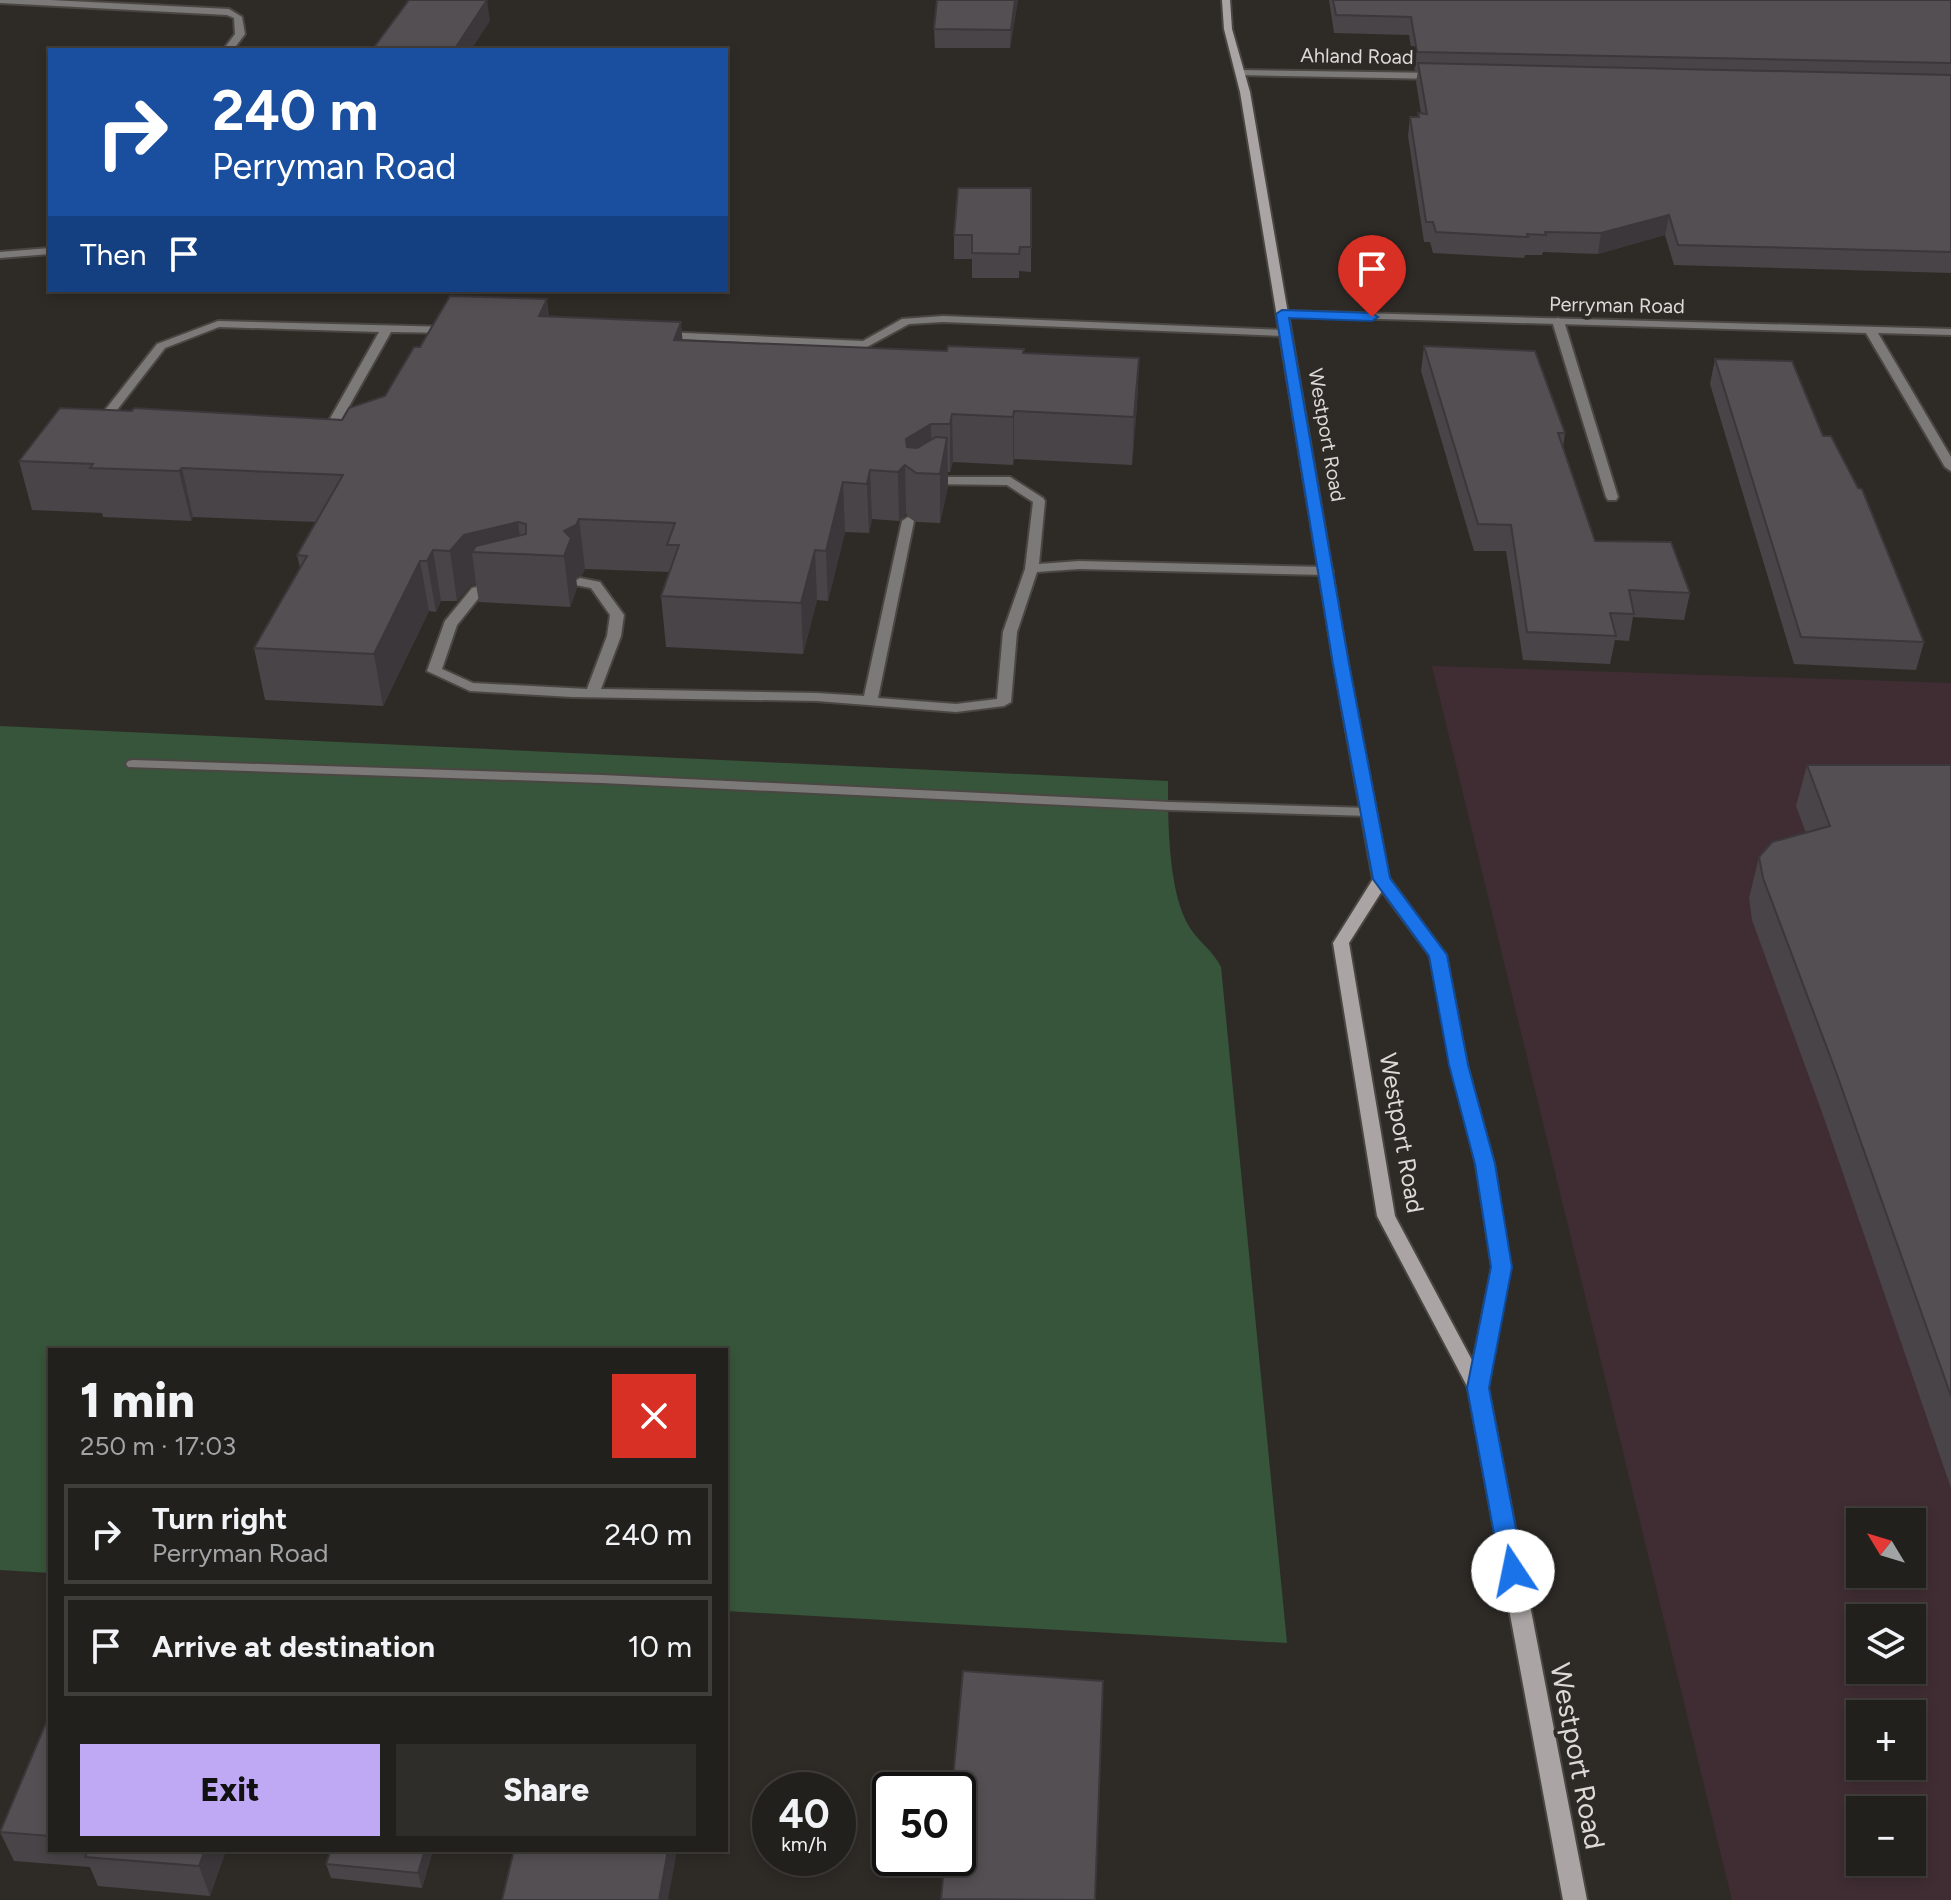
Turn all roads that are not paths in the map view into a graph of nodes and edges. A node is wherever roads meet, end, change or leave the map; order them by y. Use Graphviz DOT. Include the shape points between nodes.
graph roads {
  1 [pos="0,0"];
  2 [pos="1226,0"];
  3 [pos="230,48"];
  4 [pos="1241,73"];
  5 [pos="1443,76"];
  6 [pos="48,251"];
  7 [pos="0,255"];
  8 [pos="1282,314"];
  9 [pos="1558,321"];
  10 [pos="387,328"];
  11 [pos="466,330"];
  12 [pos="1870,330"];
  13 [pos="1951,332"];
  14 [pos="1285,333"];
  15 [pos="654,335"];
  16 [pos="117,422"];
  17 [pos="300,427"];
  18 [pos="1951,467"];
  19 [pos="914,491"];
  20 [pos="1612,497"];
  21 [pos="908,521"];
  22 [pos="1032,569"];
  23 [pos="1326,571"];
  24 [pos="513,582"];
  25 [pos="580,582"];
  26 [pos="592,694"];
  27 [pos="870,702"];
  28 [pos="133,764"];
  29 [pos="1369,812"];
  30 [pos="1381,879"];
  31 [pos="1478,1388"];
  32 [pos="1575,1900"];
  1 -- 3 [label="street" via="229,12 238,17 240,34"];
  2 -- 4 [label="main road, Westport Road"];
  4 -- 5 [label="street, Ahland Road"];
  4 -- 8 [label="main road, Westport Road"];
  6 -- 7 [label="street"];
  8 -- 9 [label="street, Perryman Road"];
  8 -- 14 [label="main road, Westport Road"];
  9 -- 12 [label="street, Perryman Road"];
  9 -- 20 [label="street"];
  10 -- 11 [label="street"];
  10 -- 16 [label="street" via="218,324 161,346 102,422"];
  10 -- 17 [label="street" via="331,428"];
  12 -- 13 [label="street, Perryman Road"];
  12 -- 18 [label="street"];
  14 -- 15 [label="street" via="943,319 906,321 865,345"];
  14 -- 23 [label="main road, Westport Road"];
  19 -- 22 [label="street" via="933,479 1010,481 1039,501"];
  21 -- 27 [label="street"];
  22 -- 23 [label="street" via="1079,565"];
  22 -- 27 [label="street" via="1010,632 1004,702 956,708"];
  23 -- 29 [label="main road, Westport Road"];
  24 -- 26 [label="street" via="477,591 450,624 434,671 470,687"];
  25 -- 26 [label="street" via="595,585 617,615"];
  26 -- 27 [label="street"];
  28 -- 29 [label="street"];
  29 -- 30 [label="main road, Westport Road"];
  30 -- 31 [label="main road, Westport Road" via="1438,955 1485,1164 1501,1267"];
  30 -- 31 [label="main road, Westport Road" via="1341,943 1386,1216"];
  31 -- 32 [label="main road, Westport Road"];
}
